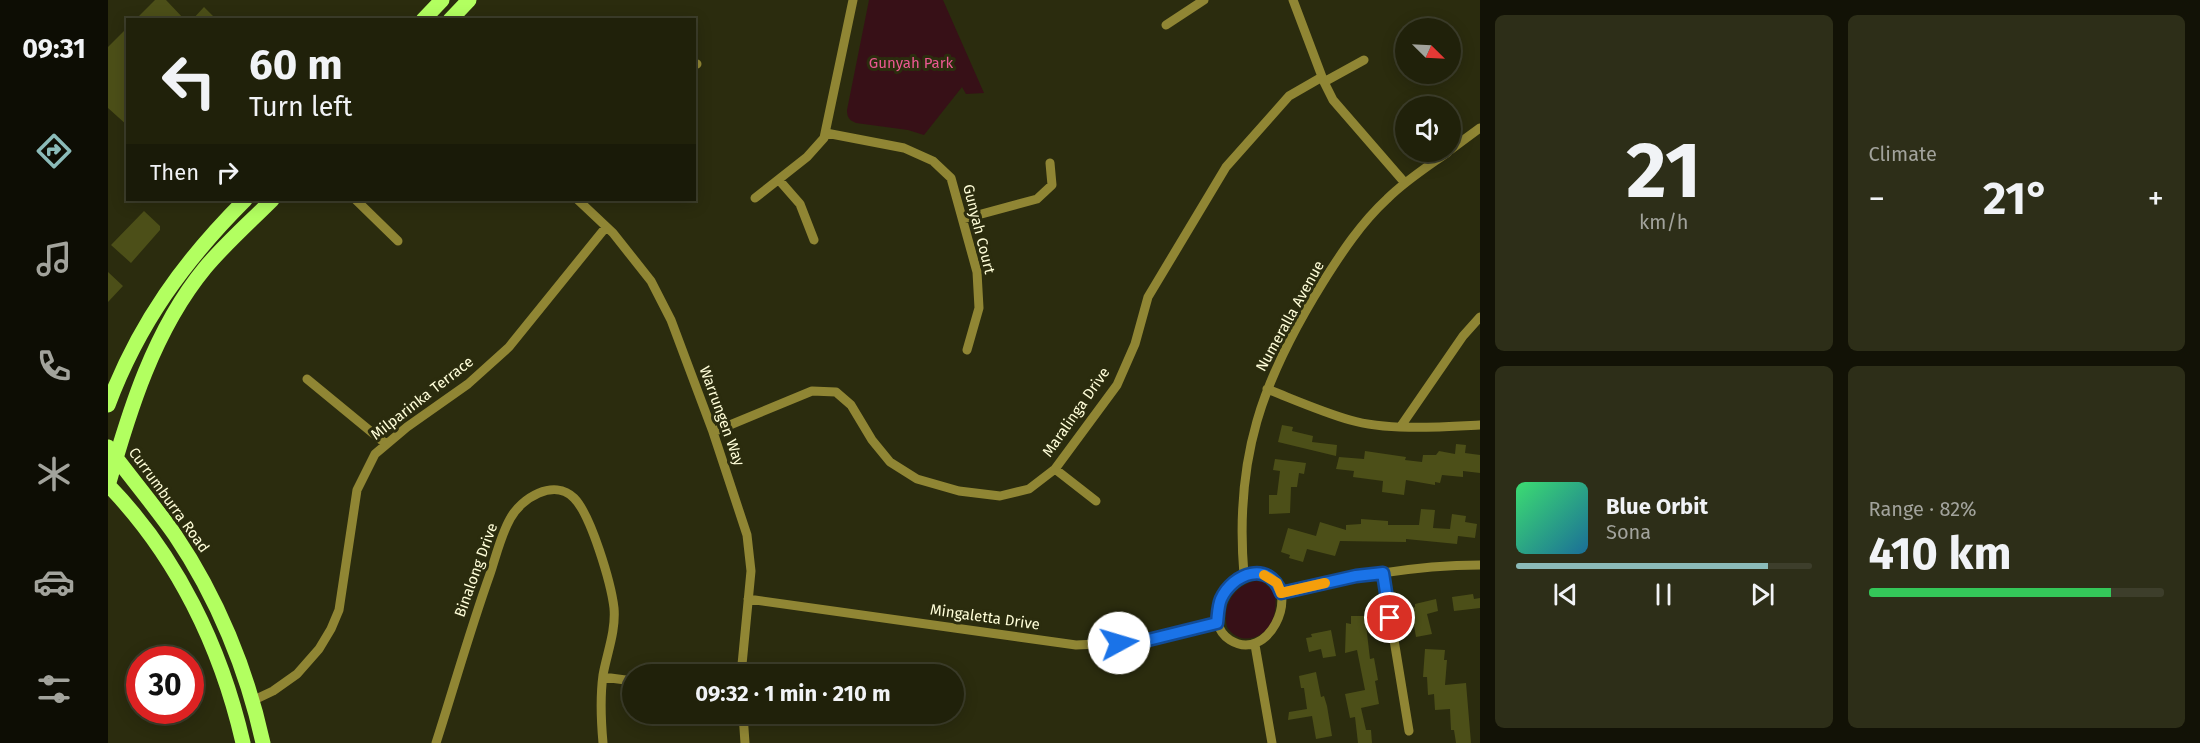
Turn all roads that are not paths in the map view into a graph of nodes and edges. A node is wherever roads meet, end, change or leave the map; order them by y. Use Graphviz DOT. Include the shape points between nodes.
graph roads {
  1 [pos="442,0"];
  2 [pos="469,0"];
  3 [pos="853,0"];
  4 [pos="1204,0"];
  5 [pos="1293,0"];
  6 [pos="425,18"];
  7 [pos="452,18"];
  8 [pos="1166,25"];
  9 [pos="1364,60"];
  10 [pos="1323,79"];
  11 [pos="1480,128"];
  12 [pos="826,133"];
  13 [pos="1461,142"];
  14 [pos="1434,162"];
  15 [pos="1050,163"];
  16 [pos="779,180"];
  17 [pos="1405,183"];
  18 [pos="755,198"];
  19 [pos="244,201"];
  20 [pos="271,201"];
  21 [pos="357,201"];
  22 [pos="579,201"];
  23 [pos="963,219"];
  24 [pos="606,227"];
  25 [pos="814,240"];
  26 [pos="398,242"];
  27 [pos="1480,317"];
  28 [pos="967,350"];
  29 [pos="114,375"];
  30 [pos="307,379"];
  31 [pos="1267,389"];
  32 [pos="108,405"];
  33 [pos="1401,426"];
  34 [pos="1480,426"];
  35 [pos="714,432"];
  36 [pos="386,444"];
  37 [pos="112,453"];
  38 [pos="1055,469"];
  39 [pos="108,485"];
  40 [pos="1096,501"];
  41 [pos="1480,566"];
  42 [pos="1383,573"];
  43 [pos="1244,575"];
  44 [pos="1281,593"];
  45 [pos="748,599"];
  46 [pos="1217,623"];
  47 [pos="1255,645"];
  48 [pos="742,664"];
  49 [pos="603,677"];
  50 [pos="622,680"];
  51 [pos="252,700"];
  52 [pos="744,724"];
  53 [pos="1409,731"];
  54 [pos="243,743"];
  55 [pos="263,743"];
  56 [pos="436,743"];
  57 [pos="603,743"];
  58 [pos="745,743"];
  59 [pos="1272,743"];
  1 -- 6 [label="main road"];
  2 -- 7 [label="main road"];
  3 -- 12 [label="street"];
  4 -- 8 [label="street"];
  5 -- 10 [label="street"];
  9 -- 10 [label="street, Maralinga Drive"];
  10 -- 17 [label="street" via="1333,100"];
  10 -- 38 [label="street, Maralinga Drive" via="1289,96 1226,167 1148,297 1135,344 1117,385"];
  11 -- 13 [label="street, Numeralla Avenue"];
  12 -- 16 [label="street" via="814,150"];
  12 -- 23 [label="street, Gunyah Court" via="904,148 933,161 951,178"];
  14 -- 17 [label="street, Numeralla Avenue"];
  15 -- 23 [label="street" via="1052,185 1037,199"];
  16 -- 18 [label="street"];
  16 -- 25 [label="street" via="800,204"];
  17 -- 31 [label="street, Numeralla Avenue" via="1348,243 1290,340"];
  19 -- 29 [label="main road" via="172,282"];
  20 -- 37 [label="main road" via="205,268 175,312"];
  21 -- 26 [label="street"];
  22 -- 24 [label="street, Warrungen Way"];
  23 -- 28 [label="street, Gunyah Court" via="977,272 979,308"];
  24 -- 35 [label="street, Warrungen Way" via="651,281 671,320"];
  24 -- 36 [label="street, Milparinka Terrace" via="509,347 468,384"];
  27 -- 33 [label="street"];
  29 -- 32 [label="main road"];
  30 -- 36 [label="street"];
  31 -- 33 [label="street" via="1351,421"];
  31 -- 43 [label="street, Numeralla Avenue" via="1252,434 1244,478"];
  33 -- 34 [label="street"];
  35 -- 38 [label="street, Maralinga Drive" via="812,391 836,392 851,405 890,462 917,479 959,491 1000,496 1029,489"];
  35 -- 45 [label="street, Warrungen Way" via="747,535 751,571"];
  36 -- 51 [label="street, Milparinka Terrace" via="375,454 357,490 339,610 331,629 297,674"];
  37 -- 39 [label="main road"];
  37 -- 51 [label="main road, Currumburra Road" via="190,558 221,618"];
  38 -- 40 [label="street"];
  39 -- 54 [label="main road" via="148,531 188,596 218,660"];
  41 -- 42 [label="street"];
  42 -- 44 [label="street"];
  42 -- 53 [label="street"];
  43 -- 44 [label="street" via="1270,577"];
  43 -- 46 [label="street" via="1233,581 1220,600"];
  44 -- 47 [label="street" via="1280,613 1274,627"];
  45 -- 46 [label="street, Mingaletta Drive" via="1076,645 1140,642"];
  45 -- 48 [label="street, Warrungen Way"];
  46 -- 47 [label="street" via="1231,641"];
  47 -- 59 [label="street"];
  49 -- 50 [label="street"];
  49 -- 56 [label="street, Binalong Drive" via="614,606 583,508 572,495 550,489 532,495 510,517"];
  49 -- 57 [label="street, Binalong Drive"];
  51 -- 55 [label="main road, Currumburra Road"];
  52 -- 58 [label="street"];
}
